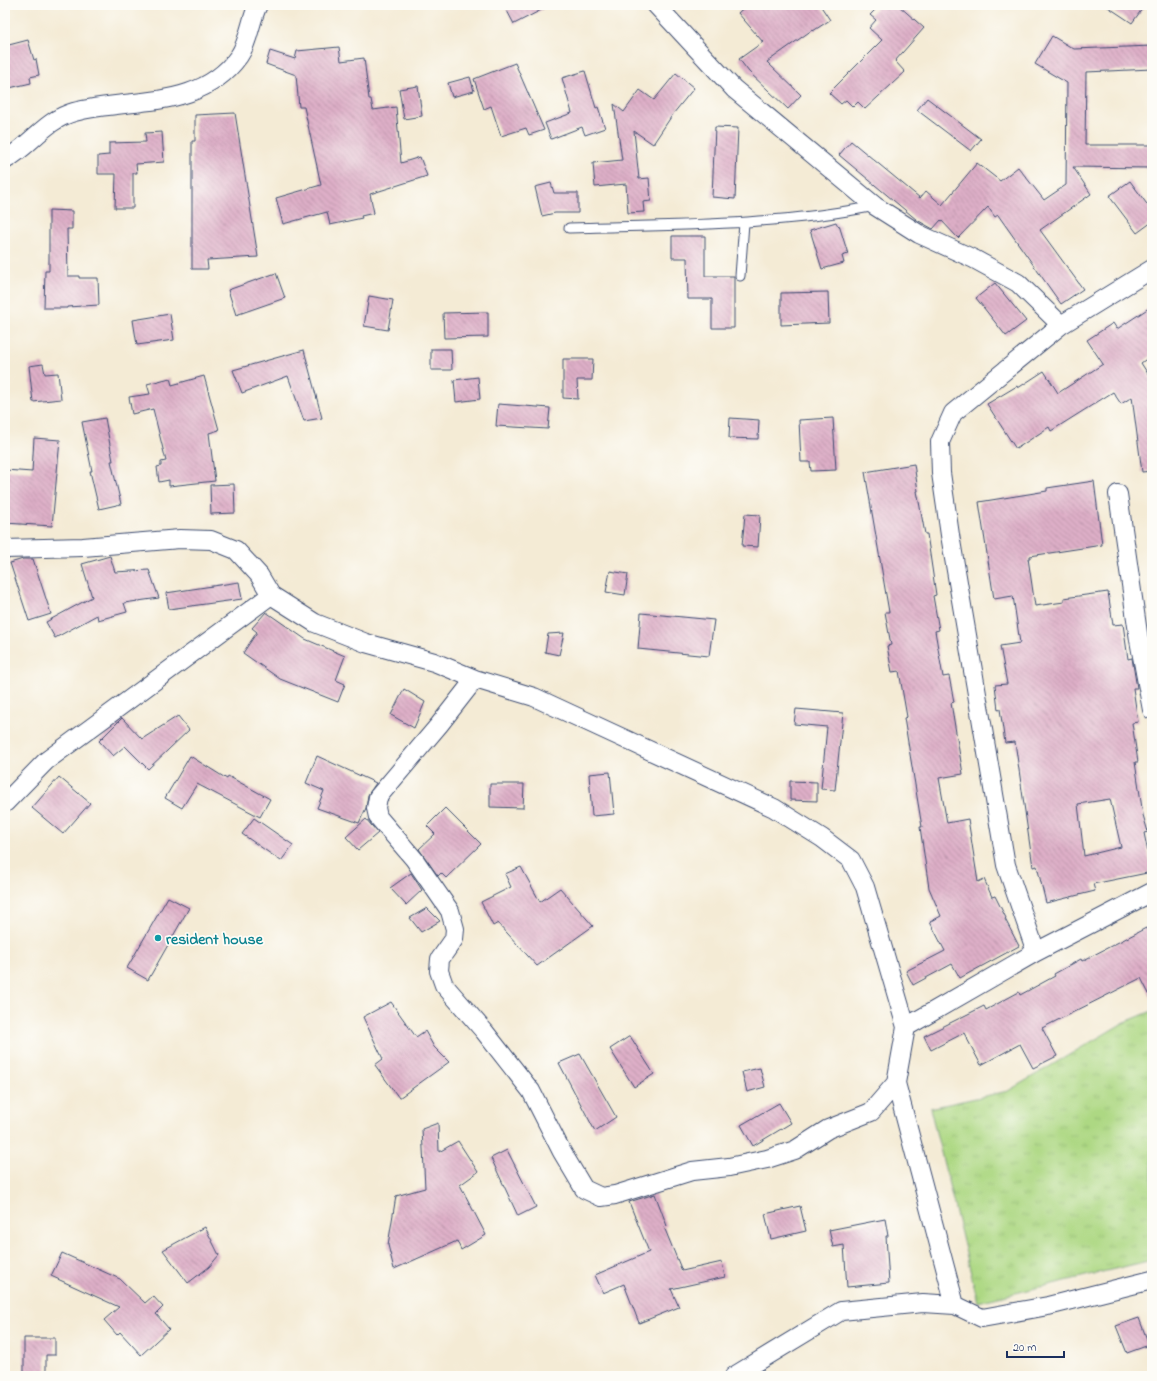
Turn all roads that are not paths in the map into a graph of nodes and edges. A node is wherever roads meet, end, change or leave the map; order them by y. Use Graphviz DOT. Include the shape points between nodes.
graph roads {
  1 [pos="258,5"];
  2 [pos="656,5"];
  3 [pos="5,160"];
  4 [pos="875,206"];
  5 [pos="744,223"];
  6 [pos="569,228"];
  7 [pos="1152,269"];
  8 [pos="740,276"];
  9 [pos="1061,325"];
  10 [pos="1118,494"];
  11 [pos="5,549"];
  12 [pos="271,595"];
  13 [pos="474,679"];
  14 [pos="1152,710"];
  15 [pos="5,804"];
  16 [pos="1152,892"];
  17 [pos="1036,952"];
  18 [pos="906,1027"];
  19 [pos="896,1083"];
  20 [pos="1152,1280"];
  21 [pos="955,1305"];
  22 [pos="734,1376"];
  1 -- 3 [label="street" via="240,55 220,78 186,95 74,112 44,128"];
  2 -- 4 [label="street" via="734,90"];
  4 -- 5 [label="lane" via="837,214"];
  4 -- 9 [label="street" via="919,234 1018,283"];
  5 -- 6 [label="lane"];
  5 -- 8 [label="lane"];
  7 -- 9 [label="street"];
  9 -- 17 [label="street" via="954,413 940,442 941,473 950,535 1006,865"];
  10 -- 14 [label="street"];
  11 -- 12 [label="street" via="83,547 180,539 211,540 236,550 259,575"];
  12 -- 13 [label="street" via="314,623 366,643 434,662"];
  12 -- 15 [label="street" via="46,761"];
  13 -- 18 [label="street" via="534,697 774,808 822,838 850,860 865,887"];
  13 -- 19 [label="street" via="378,797 376,808 378,817 414,859 450,911 455,929 454,939 440,959 439,971 444,985 531,1091 584,1189 601,1196 615,1195 692,1171 729,1167 795,1150 828,1128 871,1112"];
  16 -- 17 [label="street"];
  17 -- 18 [label="street"];
  18 -- 19 [label="street"];
  19 -- 21 [label="street"];
  20 -- 21 [label="street" via="1048,1306 982,1318"];
  21 -- 22 [label="street" via="923,1303 840,1311"];
}
